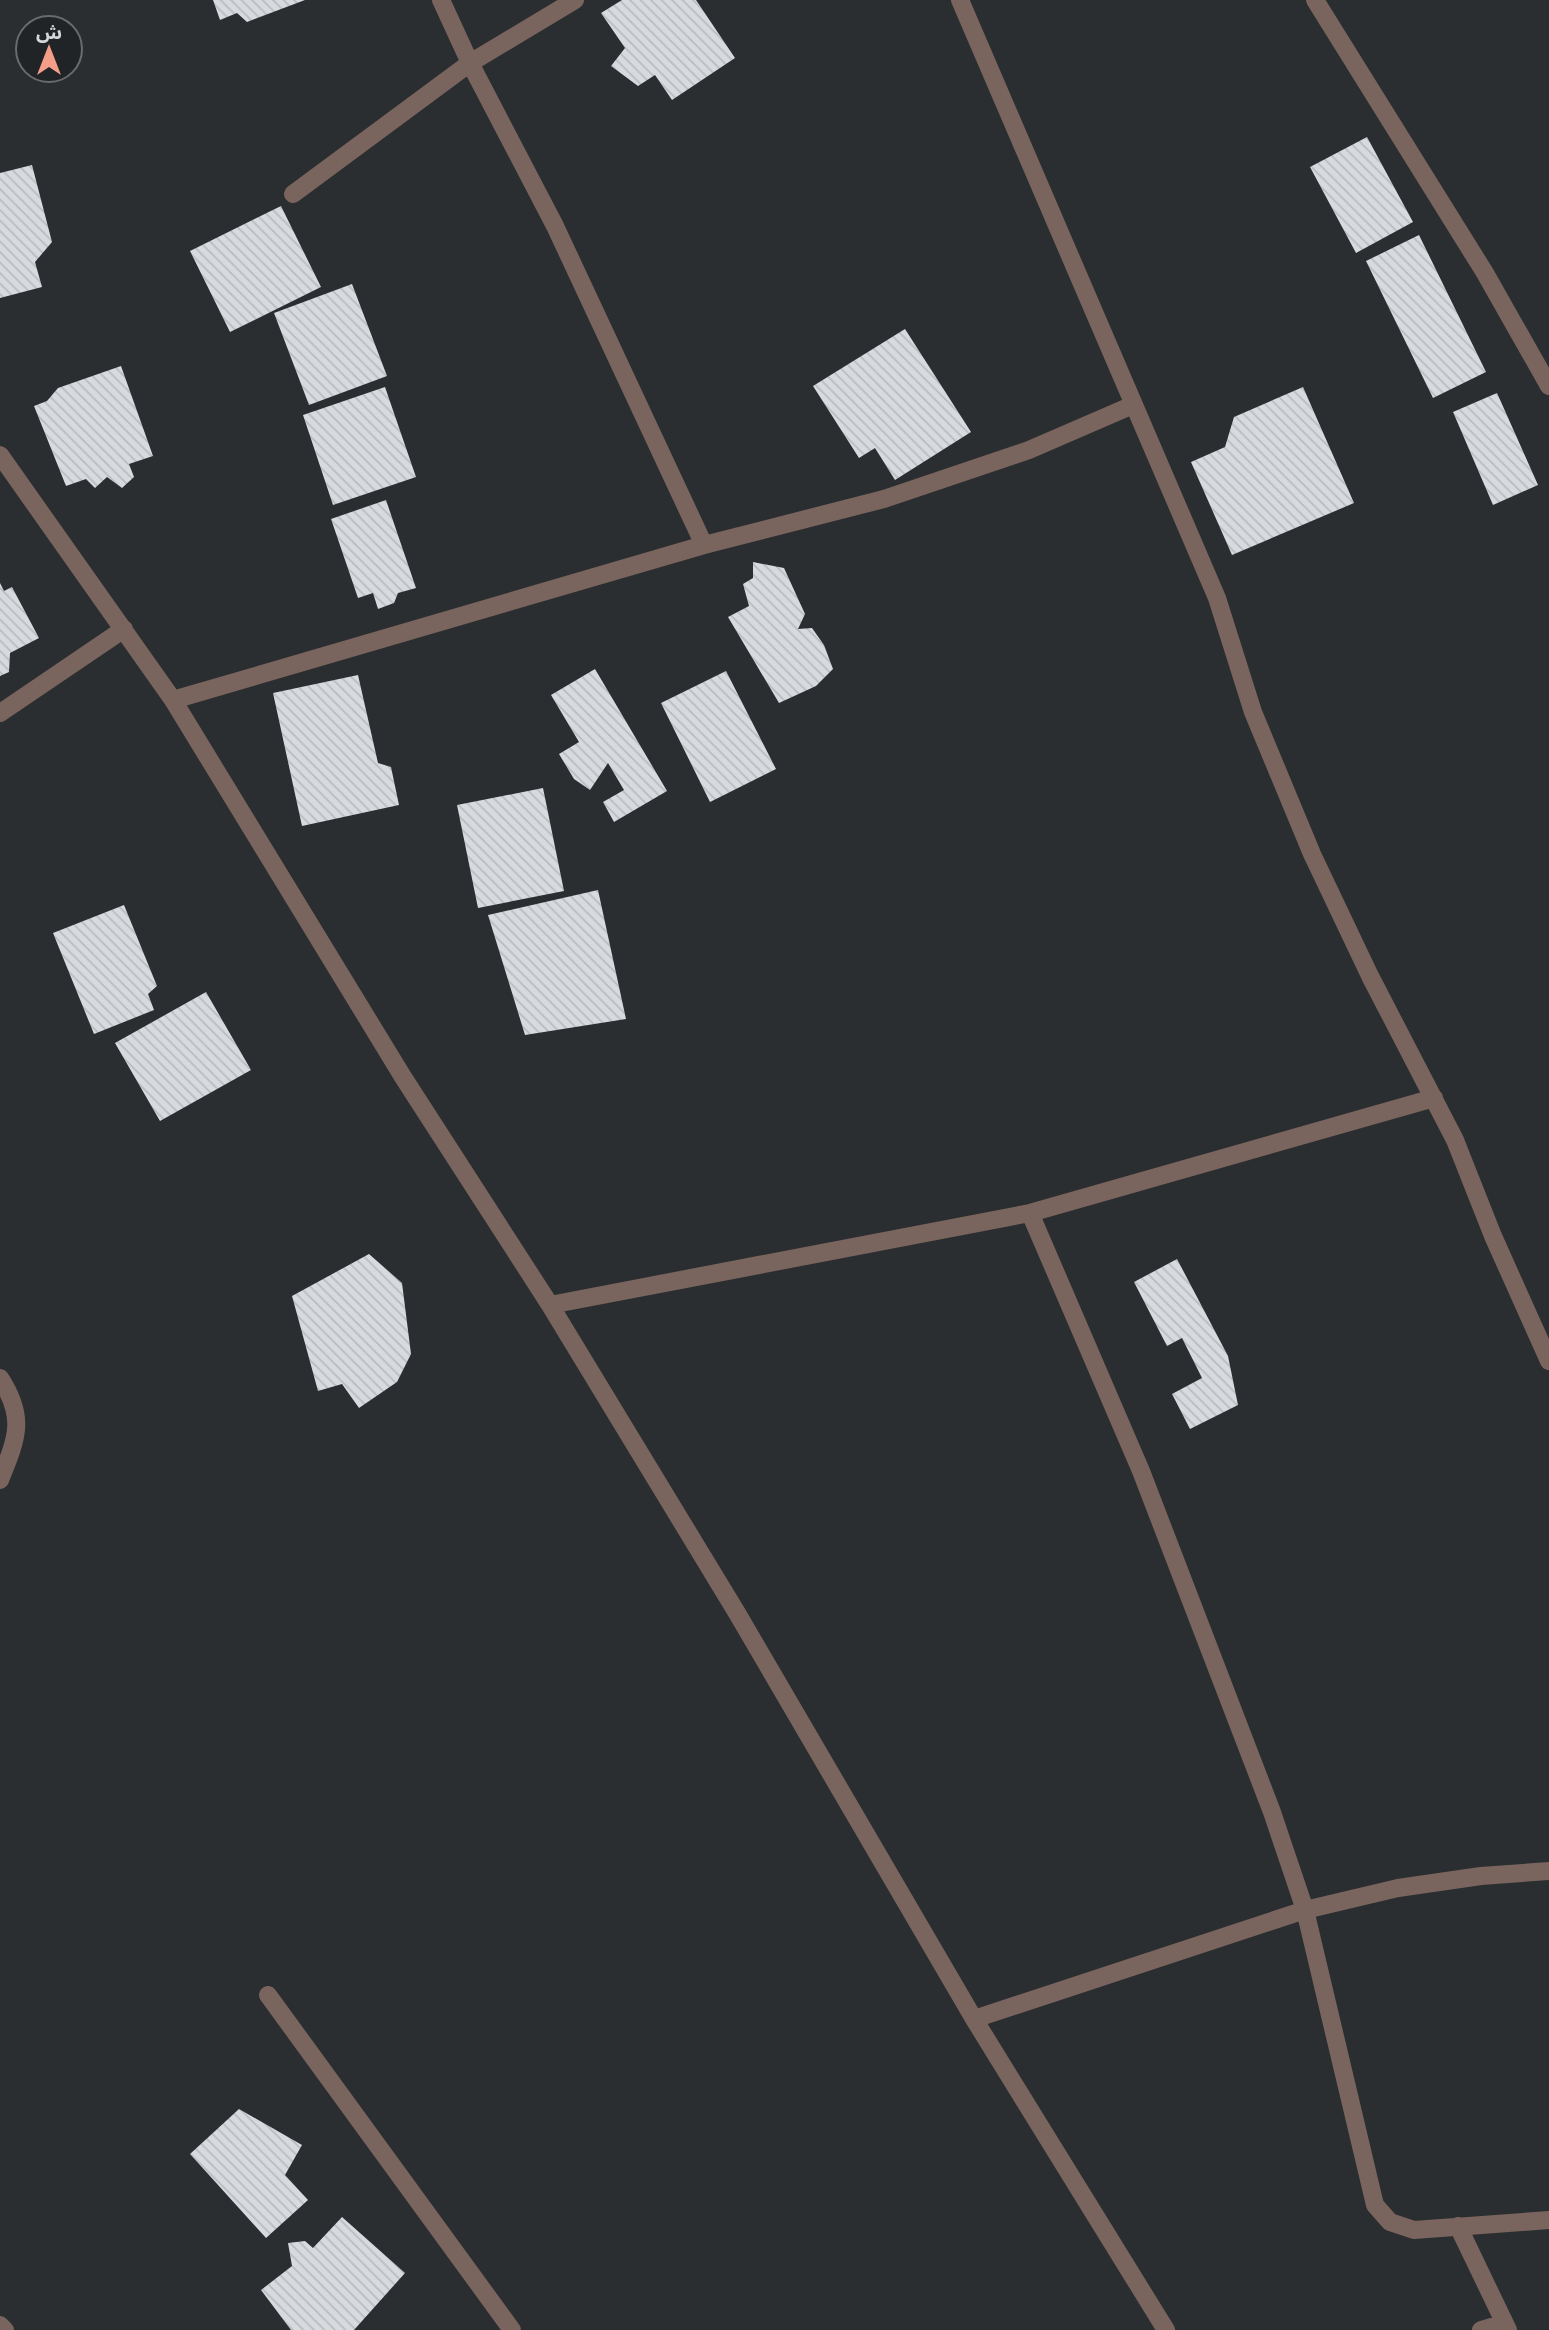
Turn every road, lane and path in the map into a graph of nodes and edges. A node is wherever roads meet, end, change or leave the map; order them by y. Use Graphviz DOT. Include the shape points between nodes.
graph roads {
  1 [pos="442,0"];
  2 [pos="575,0"];
  3 [pos="960,0"];
  4 [pos="1315,0"];
  5 [pos="470,63"];
  6 [pos="293,194"];
  7 [pos="1549,386"];
  8 [pos="1133,405"];
  9 [pos="0,455"];
  10 [pos="704,544"];
  11 [pos="124,629"];
  12 [pos="173,700"];
  13 [pos="0,713"];
  14 [pos="1434,1098"];
  15 [pos="1030,1213"];
  16 [pos="550,1305"];
  17 [pos="1549,1362"];
  18 [pos="0,1378"];
  19 [pos="0,1480"];
  20 [pos="1549,1871"];
  21 [pos="1306,1910"];
  22 [pos="268,1995"];
  23 [pos="974,2019"];
  24 [pos="1549,2220"];
  25 [pos="1458,2226"];
  26 [pos="0,2325"];
  27 [pos="1506,2326"];
  28 [pos="5,2330"];
  29 [pos="512,2330"];
  30 [pos="1166,2330"];
  31 [pos="1481,2330"];
  1 -- 5 [label="street"];
  2 -- 5 [label="street"];
  3 -- 8 [label="street"];
  4 -- 7 [label="street"];
  5 -- 6 [label="street"];
  5 -- 10 [label="street" via="555,226"];
  8 -- 10 [label="street" via="1029,450 884,499"];
  8 -- 14 [label="street" via="1217,598 1253,712 1312,853"];
  9 -- 11 [label="street"];
  10 -- 12 [label="street"];
  11 -- 12 [label="street"];
  11 -- 13 [label="street"];
  12 -- 16 [label="street" via="403,1077"];
  14 -- 15 [label="street"];
  14 -- 17 [label="street"];
  15 -- 16 [label="street"];
  15 -- 21 [label="street" via="1141,1471"];
  16 -- 23 [label="street" via="737,1613"];
  18 -- 19 [label="street" via="12,1397 17,1420 15,1445"];
  20 -- 21 [label="street" via="1398,1888"];
  21 -- 23 [label="street"];
  21 -- 25 [label="street" via="1375,2205 1390,2222 1414,2230"];
  22 -- 29 [label="street"];
  23 -- 30 [label="street"];
  24 -- 25 [label="street"];
  25 -- 27 [label="street"];
  26 -- 28 [label="street"];
  27 -- 31 [label="street"];
}
